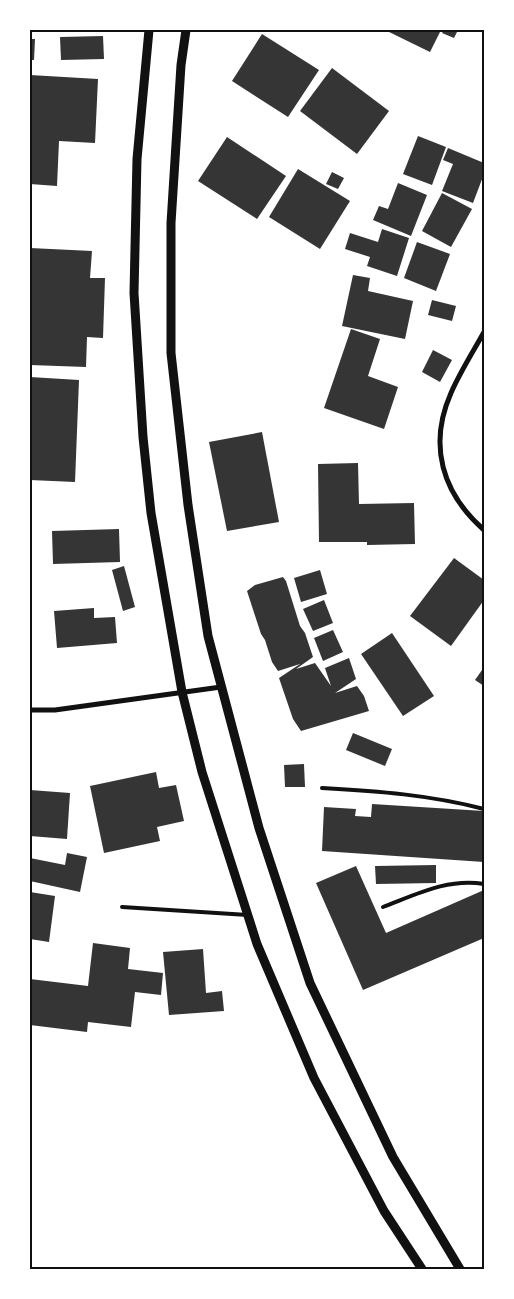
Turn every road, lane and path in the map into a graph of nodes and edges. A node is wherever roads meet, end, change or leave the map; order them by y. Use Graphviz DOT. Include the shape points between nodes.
graph roads {
  1 [pos="150,30"];
  2 [pos="186,30"];
  3 [pos="484,332"];
  4 [pos="484,530"];
  5 [pos="221,687"];
  6 [pos="182,692"];
  7 [pos="30,710"];
  8 [pos="322,788"];
  9 [pos="484,809"];
  10 [pos="484,884"];
  11 [pos="122,907"];
  12 [pos="383,907"];
  13 [pos="248,915"];
  14 [pos="422,1269"];
  15 [pos="460,1269"];
  1 -- 6 [label="street" via="137,159 134,292 151,513"];
  2 -- 5 [label="street" via="170,223 171,353 205,618"];
  3 -- 4 [label="street" via="451,393 442,421 439,454 448,485 471,519"];
  5 -- 6 [label="street"];
  5 -- 15 [label="street" via="259,828 310,983 393,1157"];
  6 -- 7 [label="street" via="55,710"];
  6 -- 13 [label="street" via="202,772"];
  8 -- 9 [label="lane" via="452,800"];
  10 -- 12 [label="lane" via="468,881 437,887"];
  11 -- 13 [label="lane"];
  13 -- 14 [label="street" via="257,944 314,1078 384,1210"];
}
